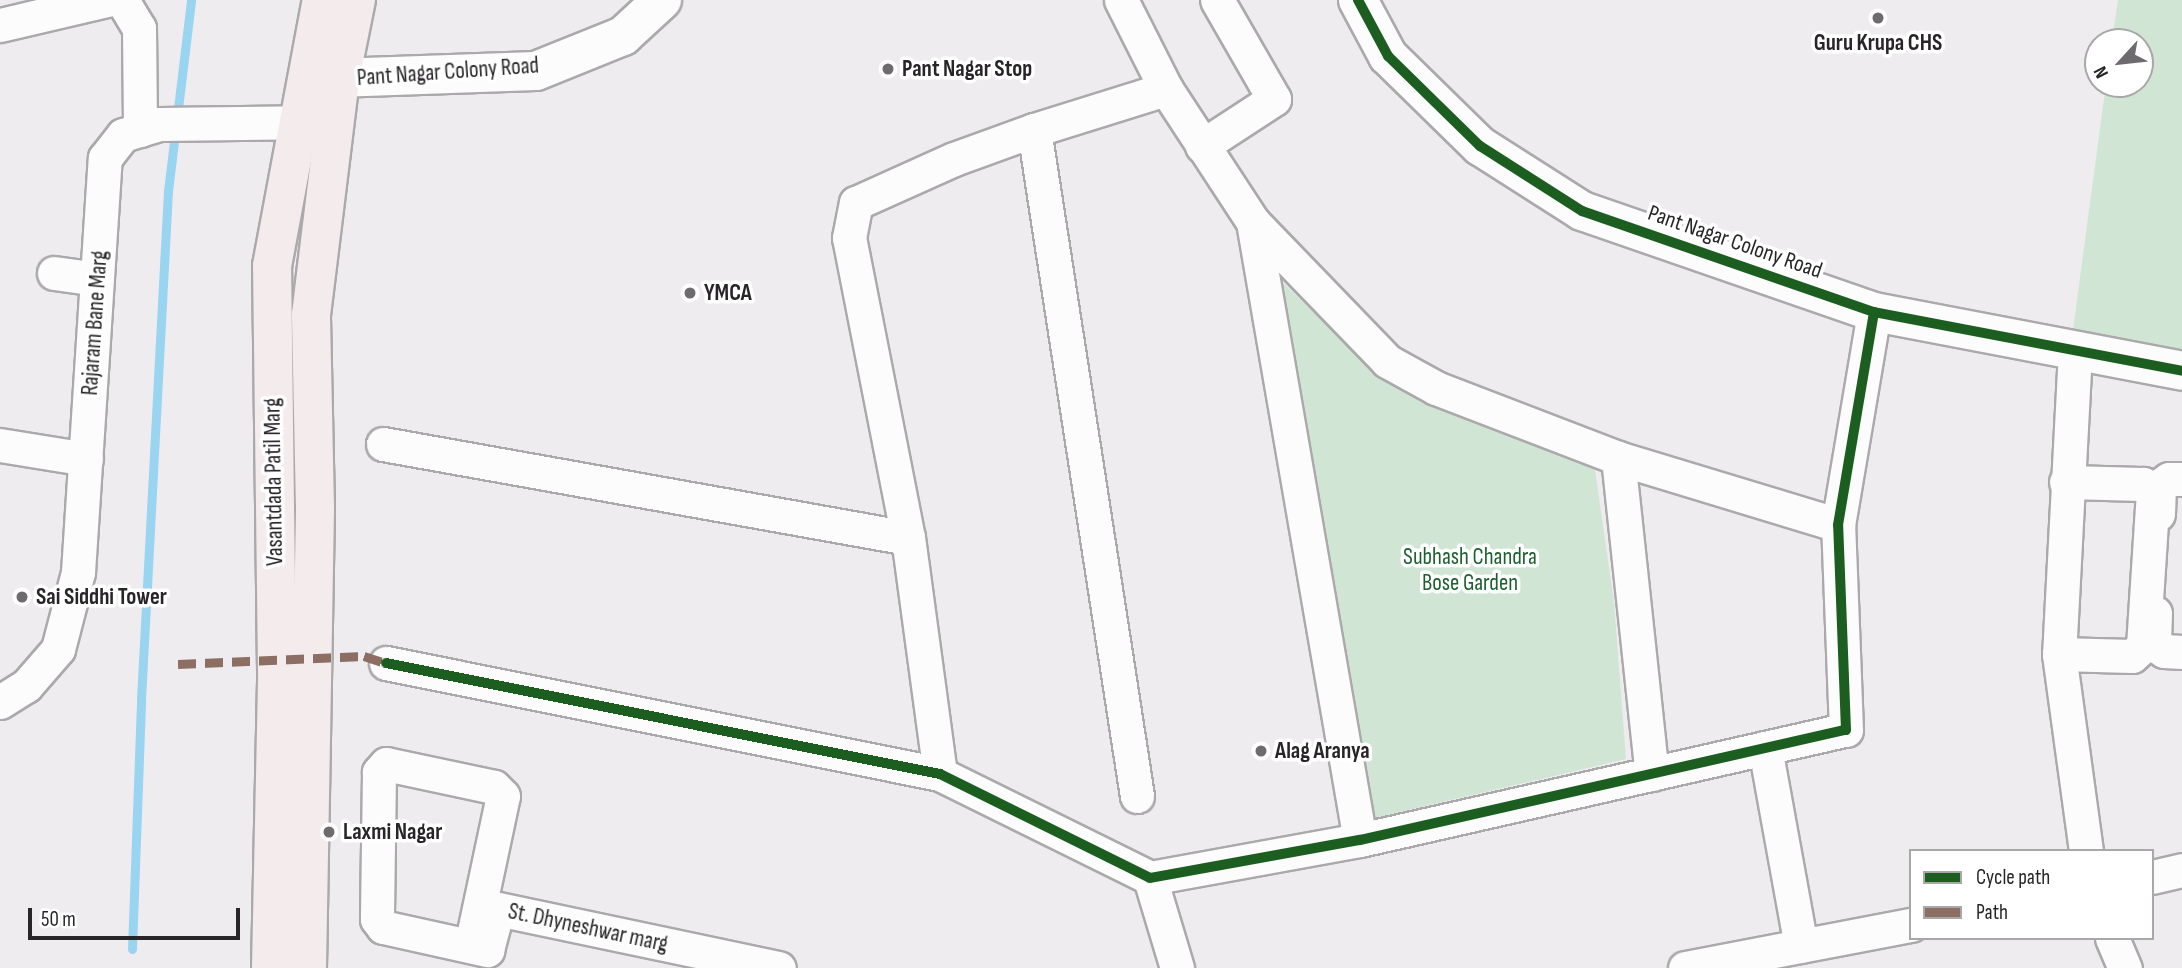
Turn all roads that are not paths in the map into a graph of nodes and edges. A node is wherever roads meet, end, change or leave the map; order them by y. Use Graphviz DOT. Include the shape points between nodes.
graph roads {
  1 [pos="107,0"];
  2 [pos="122,0"];
  3 [pos="322,0"];
  4 [pos="356,0"];
  5 [pos="662,0"];
  6 [pos="1217,0"];
  7 [pos="1358,0"];
  8 [pos="1129,2"];
  9 [pos="0,25"];
  10 [pos="324,79"];
  11 [pos="1166,89"];
  12 [pos="317,122"];
  13 [pos="140,130"];
  14 [pos="1034,130"];
  15 [pos="1211,140"];
  16 [pos="1253,222"];
  17 [pos="54,273"];
  18 [pos="97,279"];
  19 [pos="1874,312"];
  20 [pos="2075,351"];
  21 [pos="2182,371"];
  22 [pos="383,444"];
  23 [pos="0,445"];
  24 [pos="1618,458"];
  25 [pos="86,459"];
  26 [pos="2182,480"];
  27 [pos="2073,482"];
  28 [pos="1838,525"];
  29 [pos="908,538"];
  30 [pos="2182,652"];
  31 [pos="2066,654"];
  32 [pos="386,663"];
  33 [pos="0,702"];
  34 [pos="1765,748"];
  35 [pos="940,774"];
  36 [pos="1652,774"];
  37 [pos="1137,796"];
  38 [pos="292,808"];
  39 [pos="1360,840"];
  40 [pos="2086,849"];
  41 [pos="2182,870"];
  42 [pos="2154,877"];
  43 [pos="1150,878"];
  44 [pos="489,906"];
  45 [pos="1909,925"];
  46 [pos="2113,940"];
  47 [pos="1801,946"];
  48 [pos="481,955"];
  49 [pos="271,968"];
  50 [pos="307,968"];
  51 [pos="779,968"];
  52 [pos="1177,968"];
  53 [pos="1685,968"];
  54 [pos="2125,968"];
  1 -- 9 [label="street"];
  2 -- 13 [label="street" via="139,28"];
  3 -- 10 [label="main road, Vasantdada Patil Marg"];
  4 -- 10 [label="main road, Vasantdada Patil Marg"];
  5 -- 10 [label="street, Pant Nagar Colony Road" via="623,36 536,71"];
  6 -- 15 [label="street" via="1274,99"];
  7 -- 19 [label="street, Pant Nagar Colony Road" via="1388,56 1480,146 1582,211"];
  8 -- 11 [label="street"];
  8 -- 15 [label="street"];
  10 -- 12 [label="main road, Vasantdada Patil Marg"];
  11 -- 14 [label="street"];
  11 -- 15 [label="street"];
  12 -- 13 [label="street, Rajaram Bane Marg" via="159,124"];
  12 -- 38 [label="main road, Vasantdada Patil Marg" via="311,315 315,508"];
  13 -- 18 [label="street, Rajaram Bane Marg" via="123,135 106,158"];
  14 -- 29 [label="street" via="954,159 856,203 849,239"];
  14 -- 37 [label="street"];
  15 -- 16 [label="street"];
  16 -- 24 [label="street" via="1387,361 1436,388"];
  16 -- 39 [label="street"];
  17 -- 18 [label="street"];
  18 -- 25 [label="street, Rajaram Bane Marg"];
  19 -- 20 [label="street, Pant Nagar Colony Road"];
  19 -- 28 [label="street"];
  20 -- 21 [label="street, Pant Nagar Colony Road"];
  20 -- 27 [label="street"];
  22 -- 29 [label="street"];
  23 -- 25 [label="street"];
  24 -- 28 [label="street"];
  24 -- 36 [label="street"];
  25 -- 33 [label="street, Rajaram Bane Marg" via="78,572 58,649 26,686"];
  26 -- 30 [label="street" via="2169,479 2159,486 2154,641 2164,652"];
  27 -- 31 [label="street"];
  27 -- 31 [label="street" via="2143,484 2153,492 2143,646 2132,656"];
  28 -- 34 [label="street" via="1846,730"];
  29 -- 35 [label="street"];
  31 -- 40 [label="street"];
  32 -- 35 [label="street"];
  34 -- 36 [label="street"];
  34 -- 47 [label="street"];
  35 -- 43 [label="street"];
  36 -- 39 [label="street"];
  38 -- 49 [label="main road, Vasantdada Patil Marg"];
  38 -- 50 [label="main road, Vasantdada Patil Marg"];
  39 -- 43 [label="street"];
  41 -- 42 [label="street"];
  43 -- 52 [label="street"];
  44 -- 48 [label="street, St. Dhyneshwar marg"];
  44 -- 48 [label="street" via="503,871 501,859 492,852 503,796 494,787 386,764 379,772 377,919 383,927"];
  44 -- 51 [label="street, St. Dhyneshwar marg"];
  45 -- 47 [label="street"];
  46 -- 54 [label="street"];
  47 -- 53 [label="street"];
}
